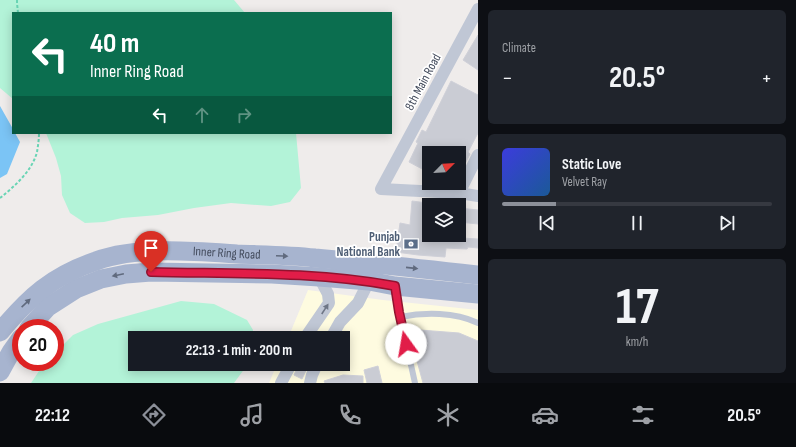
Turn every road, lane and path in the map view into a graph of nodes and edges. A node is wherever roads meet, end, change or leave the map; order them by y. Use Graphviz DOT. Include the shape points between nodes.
graph roads {
  1 [pos="17,0"];
  2 [pos="18,12"];
  3 [pos="476,16"];
  4 [pos="39,134"];
  5 [pos="478,155"];
  6 [pos="459,193"];
  7 [pos="478,196"];
  8 [pos="0,198"];
  9 [pos="478,275"];
  10 [pos="319,277"];
  11 [pos="369,281"];
  12 [pos="395,286"];
  13 [pos="478,294"];
  14 [pos="400,317"];
  15 [pos="37,319"];
  16 [pos="478,323"];
  17 [pos="309,331"];
  18 [pos="335,331"];
  19 [pos="0,332"];
  20 [pos="12,351"];
  21 [pos="287,371"];
  22 [pos="314,371"];
  23 [pos="0,372"];
  24 [pos="281,383"];
  25 [pos="310,383"];
  26 [pos="415,383"];
  1 -- 2 [label="path"];
  3 -- 6 [label="street, 8th Main Road" via="382,189"];
  4 -- 8 [label="path" via="33,163 17,184"];
  5 -- 6 [label="street"];
  6 -- 7 [label="street"];
  19 -- 9 [label="main road, Inner Ring Road, one-way" via="20,308 66,273 96,260 129,252 200,252 314,258"];
  10 -- 11 [label="main road, Inner Ring Road"];
  10 -- 15 [label="main road, Inner Ring Road, one-way" via="151,272 126,274 101,279 76,289 48,307"];
  17 -- 10 [label="street, one-way" via="329,304 328,294"];
  11 -- 12 [label="main road, Inner Ring Road"];
  11 -- 18 [label="street" via="358,303"];
  12 -- 13 [label="main road, Inner Ring Road"];
  12 -- 14 [label="lane"];
  14 -- 16 [label="lane" via="434,314"];
  14 -- 26 [label="lane"];
  20 -- 23 [label="main road"];
  21 -- 24 [label="street"];
  22 -- 25 [label="street"];
}
